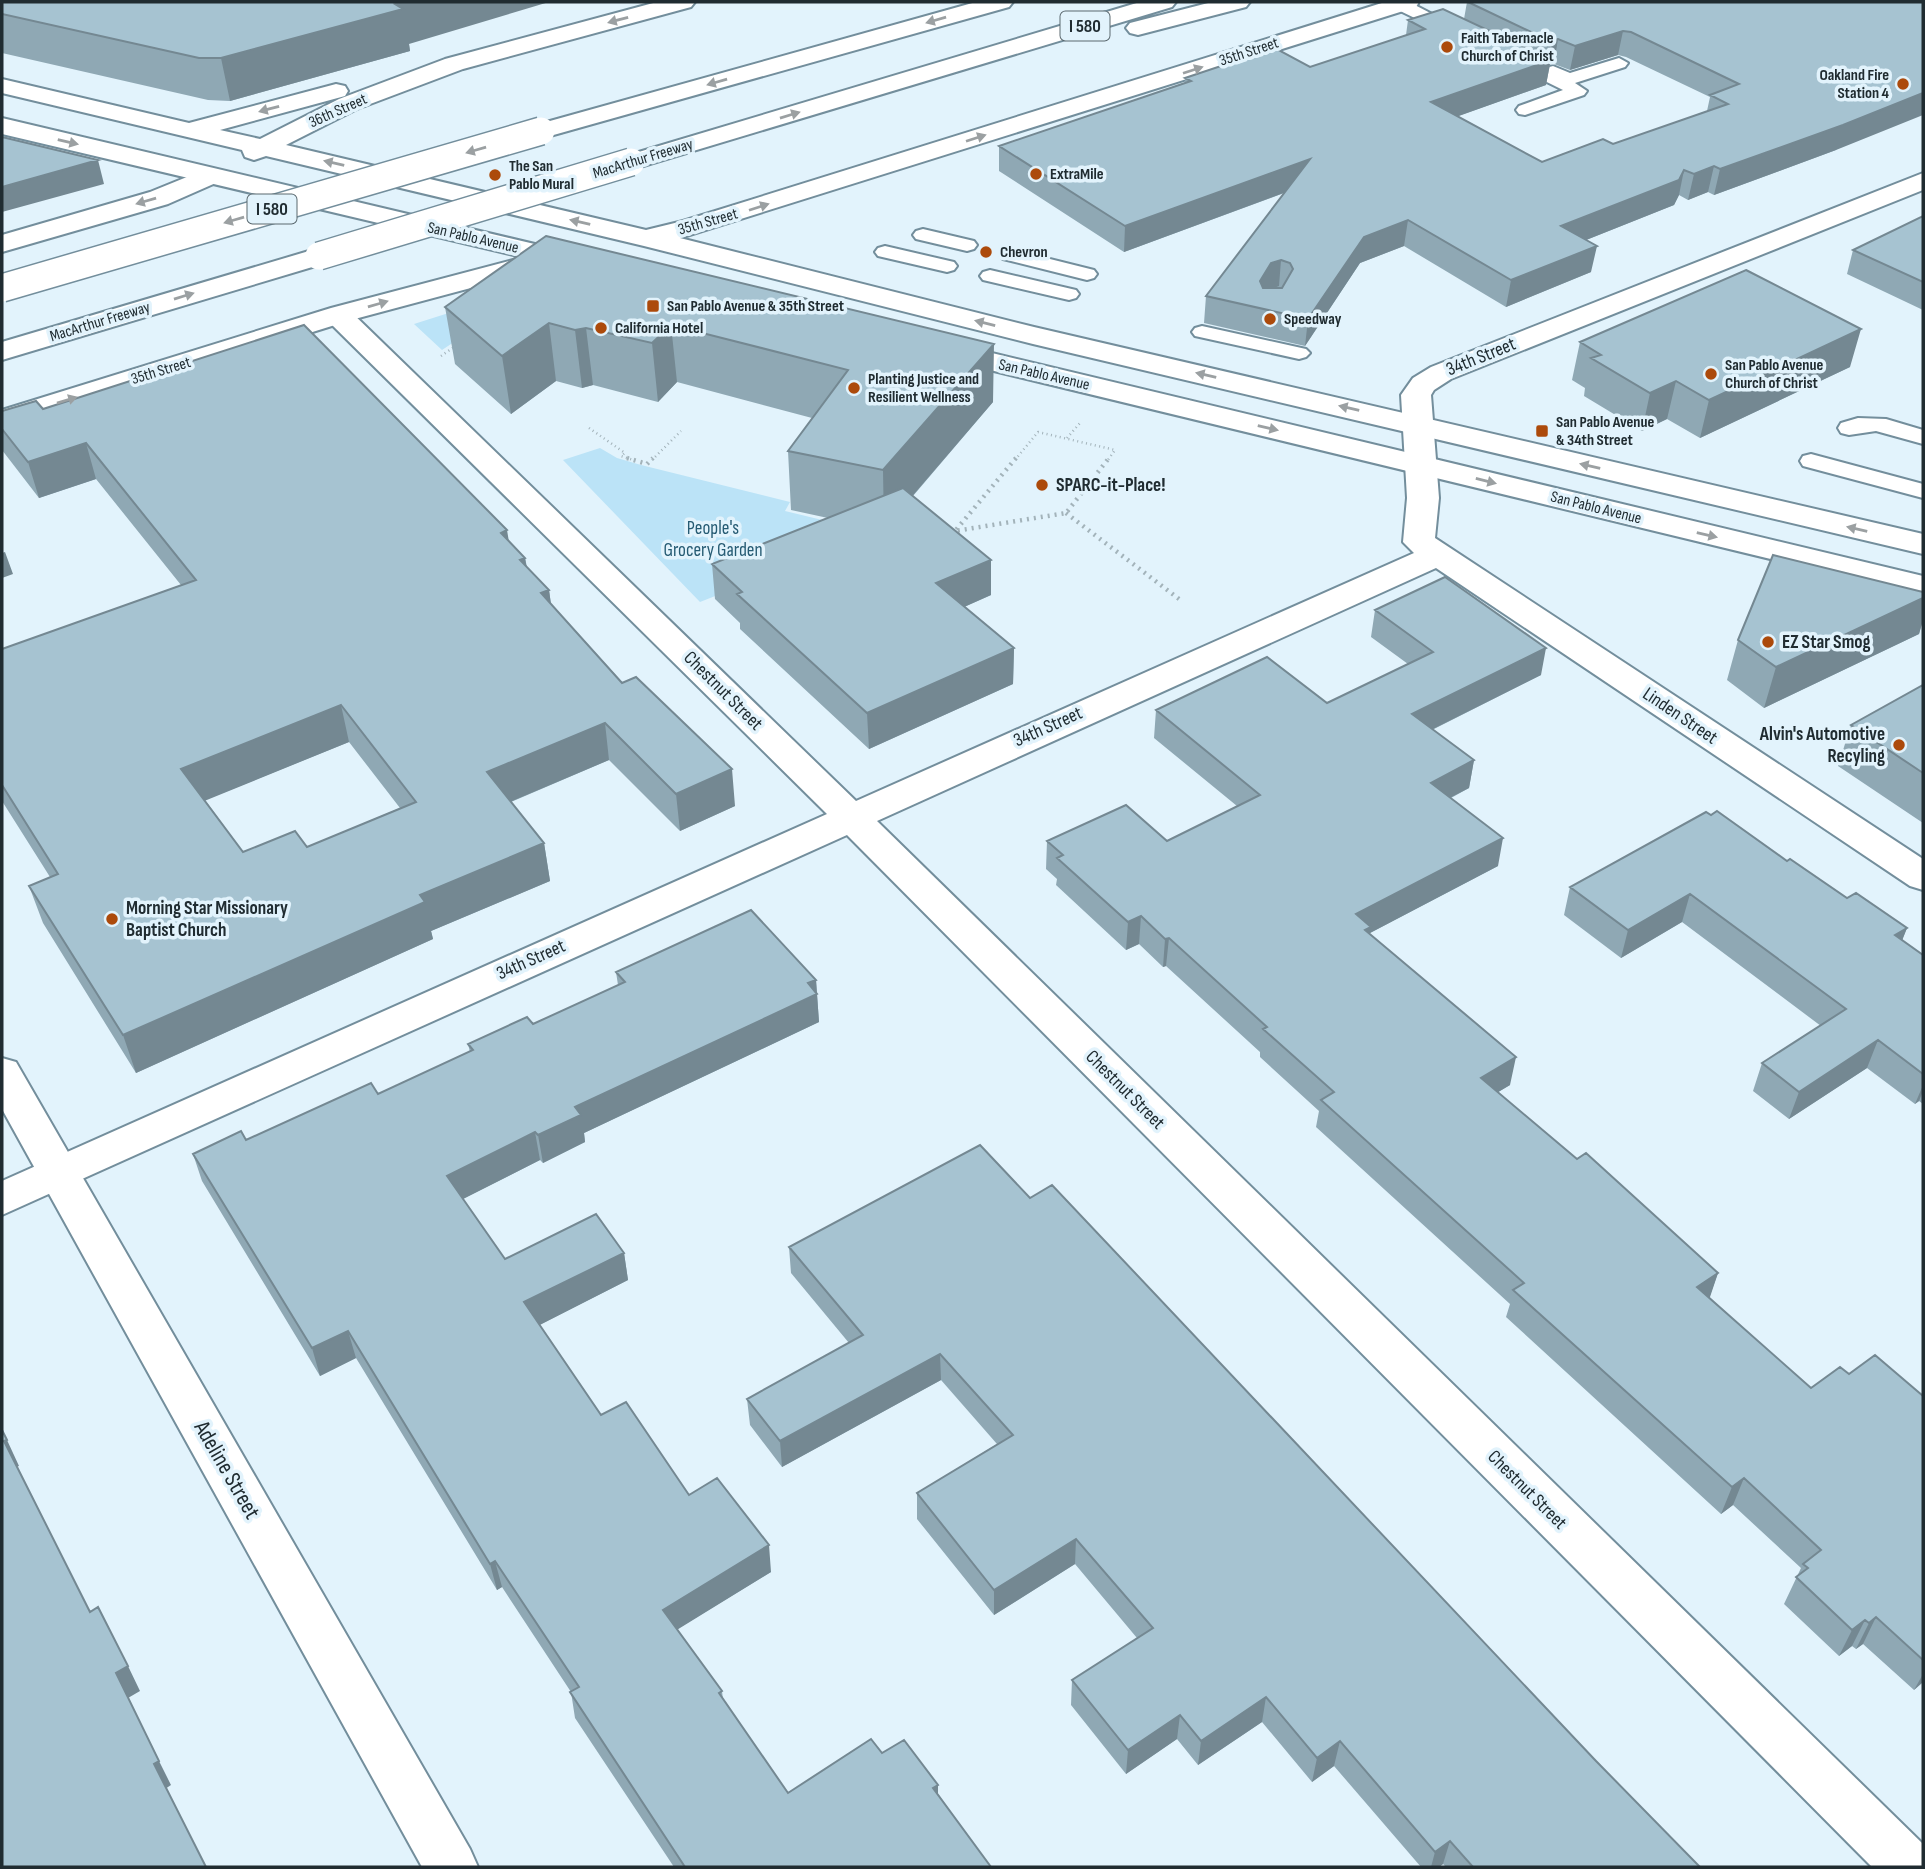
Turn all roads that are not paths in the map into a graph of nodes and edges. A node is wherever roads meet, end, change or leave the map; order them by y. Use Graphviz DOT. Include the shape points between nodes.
graph roads {
  1 [pos="683,2"];
  2 [pos="1001,2"];
  3 [pos="1164,2"];
  4 [pos="1238,2"];
  5 [pos="1409,3"];
  6 [pos="1474,35"];
  7 [pos="1005,50"];
  8 [pos="1619,63"];
  9 [pos="454,64"];
  10 [pos="2,86"];
  11 [pos="1525,110"];
  12 [pos="2,126"];
  13 [pos="193,129"];
  14 [pos="265,146"];
  15 [pos="209,176"];
  16 [pos="1923,181"];
  17 [pos="923,235"];
  18 [pos="646,237"];
  19 [pos="2,244"];
  20 [pos="967,245"];
  21 [pos="885,252"];
  22 [pos="1010,256"];
  23 [pos="556,257"];
  24 [pos="947,266"];
  25 [pos="600,268"];
  26 [pos="1087,274"];
  27 [pos="990,276"];
  28 [pos="2,288"];
  29 [pos="1069,294"];
  30 [pos="339,316"];
  31 [pos="1202,332"];
  32 [pos="913,344"];
  33 [pos="2,351"];
  34 [pos="1299,353"];
  35 [pos="2,420"];
  36 [pos="1416,424"];
  37 [pos="1849,428"];
  38 [pos="1923,437"];
  39 [pos="1828,447"];
  40 [pos="1420,464"];
  41 [pos="1918,485"];
  42 [pos="1923,544"];
  43 [pos="1437,555"];
  44 [pos="1923,586"];
  45 [pos="850,816"];
  46 [pos="1923,877"];
  47 [pos="2,1073"];
  48 [pos="58,1173"];
  49 [pos="2,1199"];
  50 [pos="452,1867"];
  51 [pos="1909,1867"];
  1 -- 9 [label="main road, 36th Street, one-way"];
  2 -- 28 [label="main road, I 580, one-way, bridge"];
  3 -- 7 [label="main road, MacArthur Freeway / I 580"];
  4 -- 7 [label="main road" via="1098,39"];
  5 -- 6 [label="lane"];
  18 -- 5 [label="main road, 35th Street, one-way" via="690,228"];
  33 -- 7 [label="main road, MacArthur Freeway / I 580, one-way, bridge"];
  8 -- 11 [label="lane" via="1569,79 1497,47 1578,91"];
  9 -- 13 [label="main road, one-way"];
  9 -- 14 [label="main road, 36th Street" via="348,104"];
  10 -- 13 [label="main road, San Pablo Avenue"];
  12 -- 15 [label="main road, San Pablo Avenue, one-way"];
  13 -- 14 [label="main road, San Pablo Avenue"];
  14 -- 15 [label="main road, 36th Street"];
  18 -- 14 [label="main road, San Pablo Avenue, one-way"];
  15 -- 19 [label="main road, 36th Street, one-way" via="159,198"];
  15 -- 23 [label="main road, San Pablo Avenue"];
  16 -- 36 [label="main road, 34th Street" via="1441,373 1423,384 1416,395"];
  17 -- 20 [label="lane"];
  18 -- 23 [label="main road, 35th Street"];
  36 -- 18 [label="main road, San Pablo Avenue, one-way" via="1033,335"];
  21 -- 24 [label="lane"];
  22 -- 26 [label="lane"];
  23 -- 25 [label="main road, San Pablo Avenue"];
  30 -- 23 [label="main road, 35th Street, one-way"];
  27 -- 29 [label="lane"];
  35 -- 30 [label="main road, 35th Street, one-way"];
  30 -- 45 [label="main road, Chestnut Street"];
  31 -- 34 [label="lane" via="1249,338"];
  32 -- 40 [label="main road, San Pablo Avenue, one-way"];
  36 -- 40 [label="main road, 34th Street"];
  42 -- 36 [label="main road, San Pablo Avenue, one-way"];
  37 -- 38 [label="lane" via="1885,425 1891,434"];
  39 -- 41 [label="lane" via="1811,461 1866,467"];
  40 -- 43 [label="main road, 34th Street" via="1419,542"];
  40 -- 44 [label="main road, San Pablo Avenue, one-way"];
  43 -- 45 [label="main road, 34th Street"];
  43 -- 46 [label="main road, Linden Street"];
  45 -- 48 [label="main road, 34th Street"];
  45 -- 51 [label="main road, Chestnut Street"];
  47 -- 48 [label="main road, Adeline Street"];
  48 -- 49 [label="main road, 34th Street"];
  48 -- 50 [label="main road, Adeline Street"];
}
